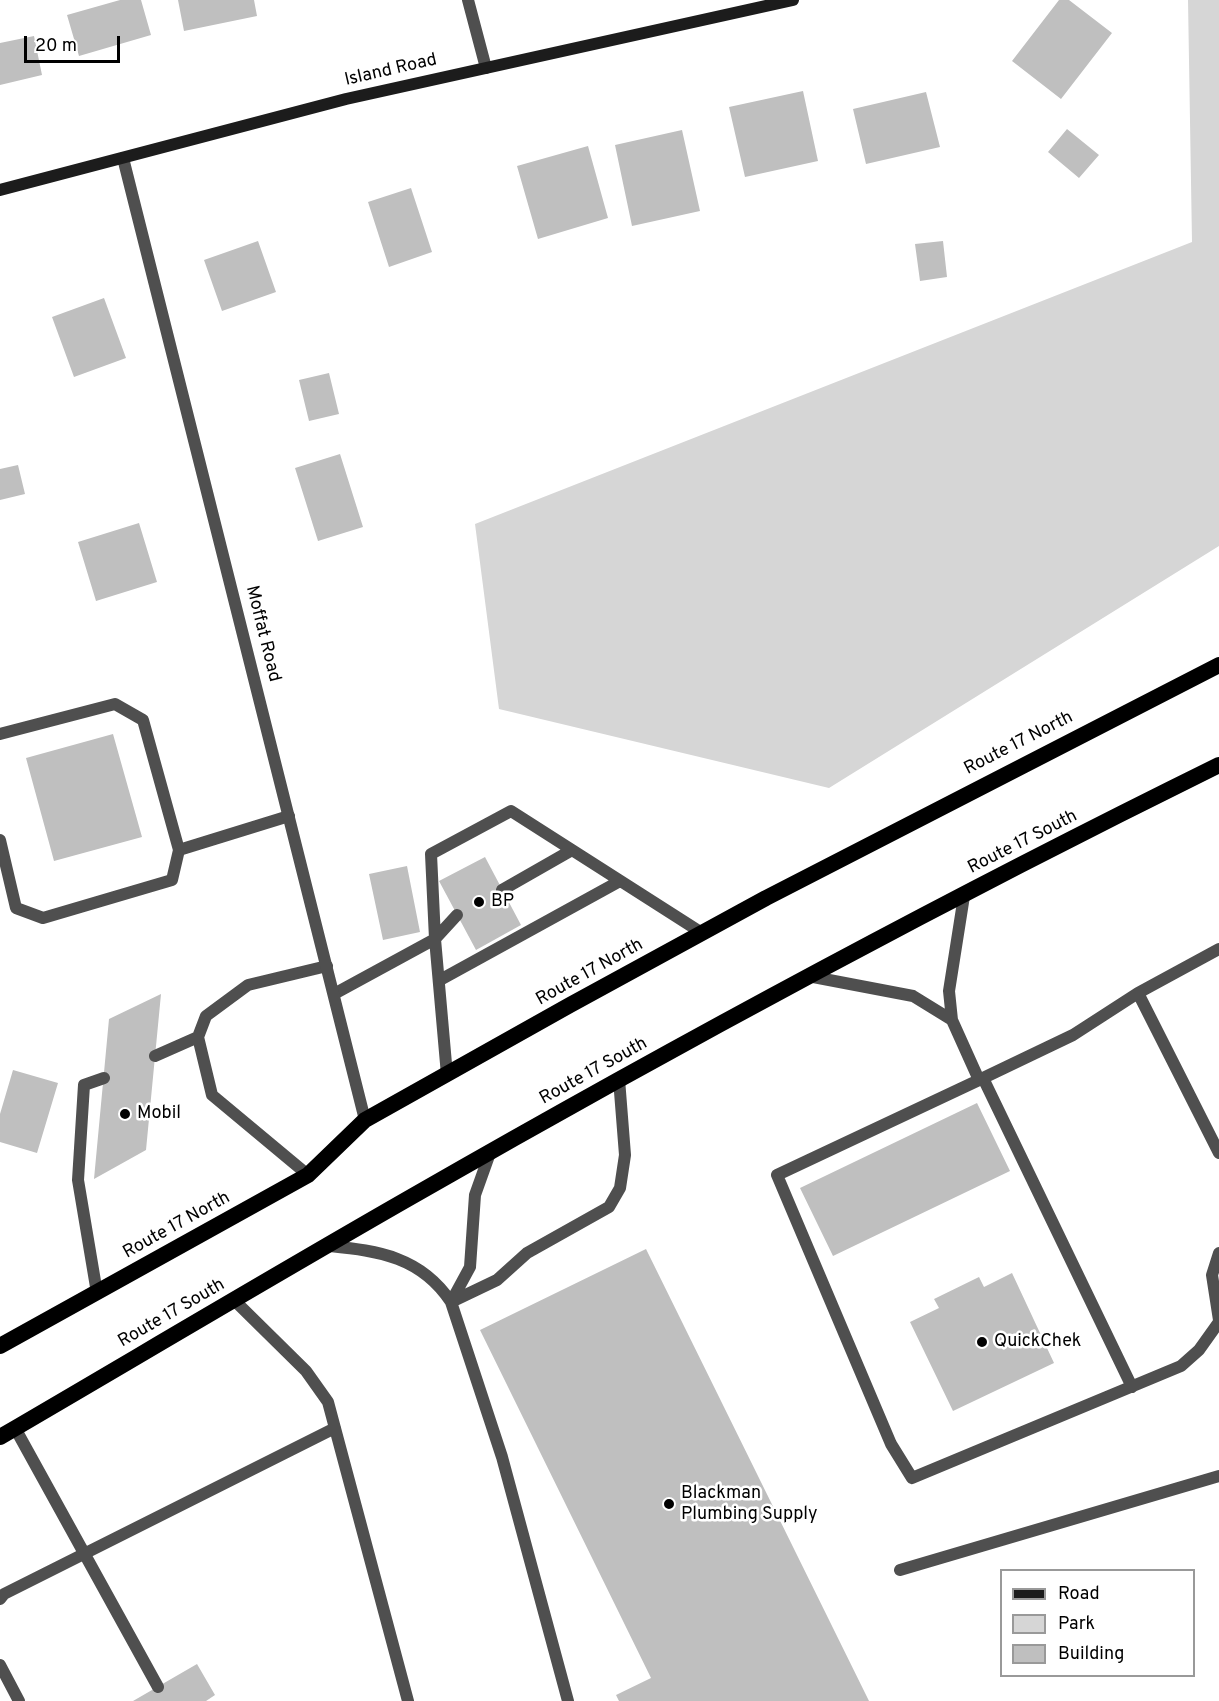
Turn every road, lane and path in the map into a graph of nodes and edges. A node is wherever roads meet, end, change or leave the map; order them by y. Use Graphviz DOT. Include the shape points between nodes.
graph roads {
  1 [pos="468,0"];
  2 [pos="793,0"];
  3 [pos="486,68"];
  4 [pos="123,158"];
  5 [pos="0,190"];
  6 [pos="1219,665"];
  7 [pos="0,734"];
  8 [pos="1219,765"];
  9 [pos="289,816"];
  10 [pos="0,840"];
  11 [pos="179,850"];
  12 [pos="572,850"];
  13 [pos="620,880"];
  14 [pos="502,890"];
  15 [pos="964,896"];
  16 [pos="457,915"];
  17 [pos="702,933"];
  18 [pos="435,939"];
  19 [pos="1219,950"];
  20 [pos="327,966"];
  21 [pos="808,976"];
  22 [pos="440,980"];
  23 [pos="1138,993"];
  24 [pos="334,994"];
  25 [pos="952,1020"];
  26 [pos="198,1036"];
  27 [pos="155,1056"];
  28 [pos="447,1075"];
  29 [pos="104,1078"];
  30 [pos="619,1079"];
  31 [pos="981,1079"];
  32 [pos="365,1120"];
  33 [pos="490,1153"];
  34 [pos="1219,1153"];
  35 [pos="308,1175"];
  36 [pos="330,1246"];
  37 [pos="1219,1253"];
  38 [pos="97,1293"];
  39 [pos="235,1300"];
  40 [pos="451,1302"];
  41 [pos="1219,1321"];
  42 [pos="0,1346"];
  43 [pos="1132,1387"];
  44 [pos="15,1428"];
  45 [pos="335,1428"];
  46 [pos="0,1437"];
  47 [pos="1219,1476"];
  48 [pos="85,1553"];
  49 [pos="900,1570"];
  50 [pos="2,1597"];
  51 [pos="0,1665"];
  52 [pos="158,1686"];
  53 [pos="19,1701"];
  54 [pos="408,1701"];
  55 [pos="568,1701"];
  1 -- 3 [label="street"];
  2 -- 3 [label="main road, Island Road"];
  3 -- 4 [label="main road, Island Road" via="346,99"];
  4 -- 5 [label="main road, Island Road"];
  4 -- 9 [label="street, Moffat Road"];
  6 -- 17 [label="highway, Route 17 North"];
  7 -- 11 [label="street" via="115,704 143,720"];
  8 -- 15 [label="highway, Route 17 South"];
  9 -- 11 [label="street"];
  9 -- 20 [label="street, Moffat Road"];
  10 -- 11 [label="street" via="16,908 42,918 172,880"];
  12 -- 13 [label="street"];
  12 -- 14 [label="street"];
  12 -- 18 [label="street" via="511,811 431,854"];
  13 -- 17 [label="street"];
  13 -- 22 [label="street"];
  15 -- 21 [label="highway, Route 17 South"];
  15 -- 25 [label="street" via="950,968"];
  16 -- 18 [label="street"];
  17 -- 28 [label="highway, Route 17 North"];
  18 -- 22 [label="street"];
  18 -- 24 [label="street"];
  19 -- 23 [label="street"];
  20 -- 24 [label="street, Moffat Road"];
  20 -- 26 [label="street" via="248,985 206,1016"];
  21 -- 25 [label="street" via="913,996"];
  21 -- 30 [label="highway, Route 17 South"];
  22 -- 28 [label="street"];
  23 -- 31 [label="street" via="1073,1035"];
  23 -- 34 [label="street"];
  24 -- 32 [label="street, Moffat Road"];
  25 -- 31 [label="street"];
  26 -- 27 [label="street"];
  26 -- 35 [label="street" via="212,1095"];
  28 -- 32 [label="highway, Route 17 North"];
  29 -- 38 [label="street" via="84,1085 78,1180"];
  30 -- 33 [label="highway, Route 17 South"];
  30 -- 40 [label="street" via="625,1155 620,1188 609,1207 527,1253 497,1280"];
  31 -- 43 [label="street"];
  31 -- 43 [label="street" via="777,1175 891,1444 912,1478"];
  32 -- 35 [label="highway, Route 17 North"];
  33 -- 36 [label="highway, Route 17 South"];
  33 -- 40 [label="street" via="475,1195 470,1268"];
  35 -- 38 [label="highway, Route 17 North"];
  36 -- 39 [label="highway, Route 17 South"];
  36 -- 40 [label="street" via="377,1251 414,1266 439,1283"];
  37 -- 41 [label="street" via="1212,1275"];
  38 -- 42 [label="highway, Route 17 North"];
  39 -- 44 [label="highway, Route 17 South"];
  39 -- 45 [label="street" via="306,1371 328,1402"];
  40 -- 55 [label="street" via="502,1456"];
  41 -- 43 [label="street" via="1199,1350 1181,1366"];
  44 -- 46 [label="highway, Route 17 South"];
  44 -- 48 [label="street"];
  45 -- 48 [label="street"];
  45 -- 54 [label="street"];
  47 -- 49 [label="street"];
  48 -- 50 [label="street"];
  48 -- 52 [label="street"];
  51 -- 53 [label="street"];
}
